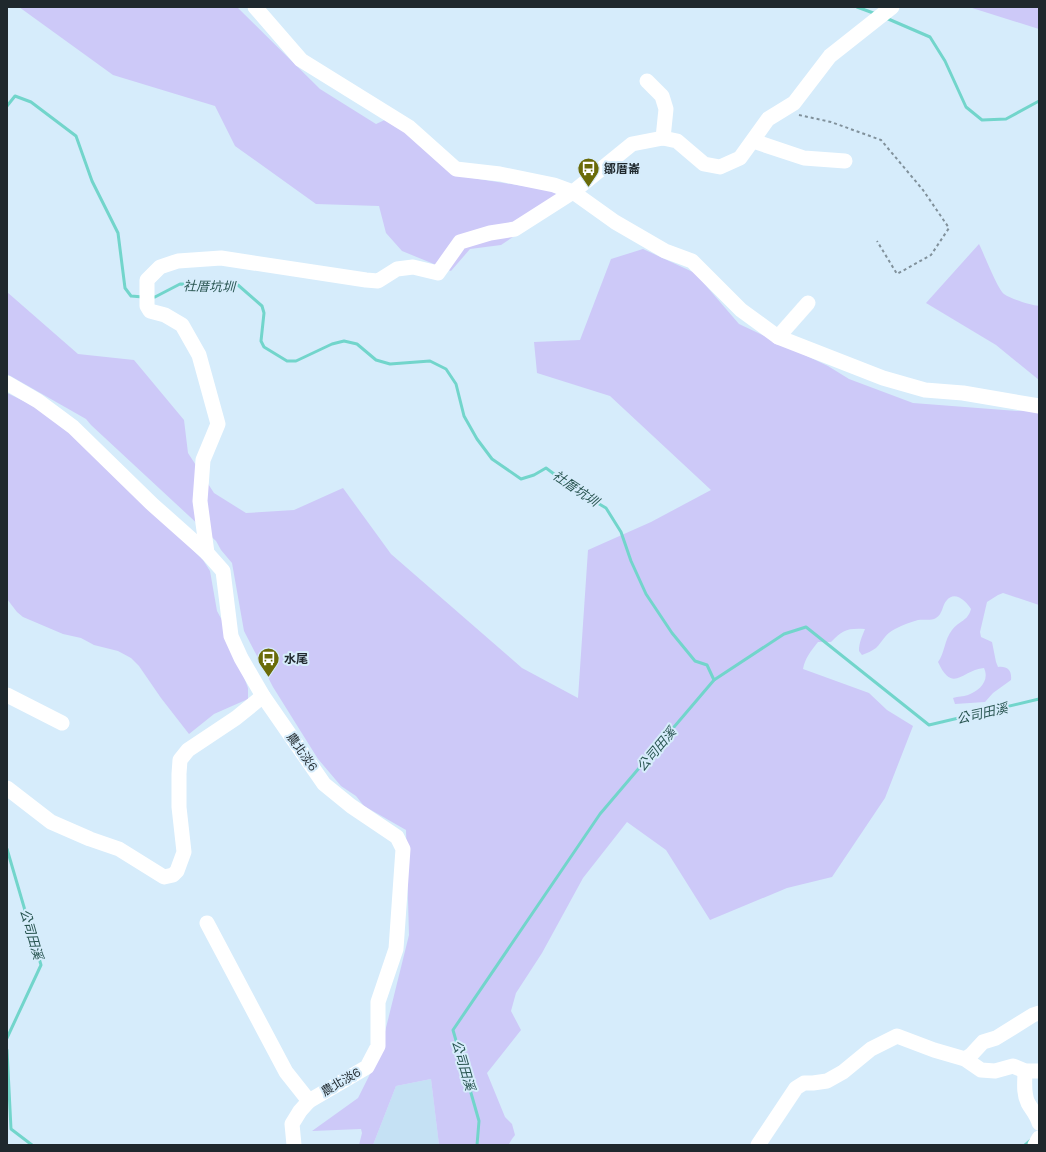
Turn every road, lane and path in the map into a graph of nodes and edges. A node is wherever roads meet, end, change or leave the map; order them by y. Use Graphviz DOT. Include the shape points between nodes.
graph roads {
  1 [pos="255,7"];
  2 [pos="892,7"];
  3 [pos="646,81"];
  4 [pos="780,112"];
  5 [pos="663,138"];
  6 [pos="753,141"];
  7 [pos="845,161"];
  8 [pos="573,192"];
  9 [pos="877,241"];
  10 [pos="808,303"];
  11 [pos="778,337"];
  12 [pos="7,383"];
  13 [pos="1039,406"];
  14 [pos="207,553"];
  15 [pos="7,695"];
  16 [pos="263,696"];
  17 [pos="62,723"];
  18 [pos="7,788"];
  19 [pos="207,923"];
  20 [pos="1039,1013"];
  21 [pos="965,1059"];
  22 [pos="1032,1071"];
  23 [pos="309,1101"];
  24 [pos="1039,1123"];
  25 [pos="1039,1138"];
  26 [pos="294,1145"];
  27 [pos="758,1145"];
  28 [pos="1035,1145"];
  1 -- 8 [label="street" via="301,60 409,127 456,169 500,174 554,185"];
  2 -- 4 [label="street" via="830,56 794,103"];
  3 -- 5 [label="street" via="662,96 666,109"];
  4 -- 6 [label="street" via="768,119"];
  4 -- 9 [label="path" via="831,122 881,140 923,190 950,228 931,255 897,274"];
  5 -- 6 [label="street" via="677,141 704,164 720,167 740,158"];
  5 -- 8 [label="street" via="632,144"];
  6 -- 7 [label="street" via="804,158"];
  8 -- 11 [label="street" via="615,222 665,251 692,261 741,310"];
  8 -- 14 [label="street" via="515,229 460,242 438,273 413,267 397,269 378,280 366,280 221,258 178,261 160,267 152,273 147,280 147,306 150,311 182,325 199,355 218,424 203,460 200,501"];
  10 -- 11 [label="street"];
  11 -- 13 [label="street" via="883,378 925,390 963,393"];
  12 -- 14 [label="street, 農北淡6" via="38,400 73,427 153,505"];
  14 -- 16 [label="street, 農北淡6" via="223,571 231,636 240,658"];
  15 -- 17 [label="street"];
  16 -- 18 [label="street" via="236,718 188,750 180,760 179,807 184,852 173,875 164,876 119,849 51,822"];
  16 -- 23 [label="street, 農北淡6 / 農北淡6" via="324,784 350,806 398,836 403,849 396,949 378,1002 378,1046 367,1067"];
  19 -- 23 [label="street" via="286,1072"];
  20 -- 21 [label="street" via="996,1038 983,1042"];
  21 -- 22 [label="street" via="981,1070 995,1071 1013,1066"];
  21 -- 27 [label="street" via="897,1036 891,1038 871,1049 843,1072 827,1081 804,1083 796,1088"];
  22 -- 24 [label="street" via="1024,1089 1027,1102 1037,1115"];
  23 -- 26 [label="street, 農北淡6 / 農北淡6" via="292,1124"];
  25 -- 28 [label="street"];
}
